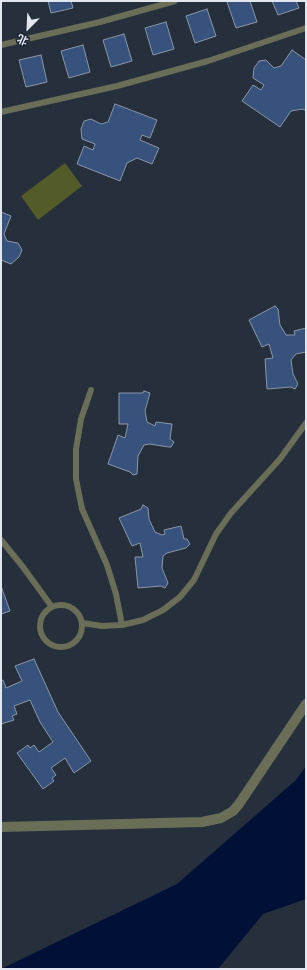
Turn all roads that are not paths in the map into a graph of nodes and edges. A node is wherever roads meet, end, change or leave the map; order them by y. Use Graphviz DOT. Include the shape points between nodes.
graph roads {
  1 [pos="175,1"];
  2 [pos="306,28"];
  3 [pos="1,44"];
  4 [pos="1,112"];
  5 [pos="91,390"];
  6 [pos="306,424"];
  7 [pos="1,540"];
  8 [pos="52,607"];
  9 [pos="82,623"];
  10 [pos="122,625"];
  11 [pos="306,704"];
  12 [pos="1,826"];
  1 -- 3 [label="lane" via="100,22"];
  2 -- 4 [label="lane" via="208,61 117,86"];
  5 -- 10 [label="lane" via="81,419 76,449 76,479 82,509 114,587"];
  6 -- 10 [label="lane" via="280,460 231,513 216,534 194,580 180,597 143,620"];
  7 -- 8 [label="lane"];
  8 -- 9 [label="lane" via="59,605 71,608"];
  8 -- 9 [label="lane" via="43,616 40,628 42,635 51,644 64,647 76,641 82,630"];
  9 -- 10 [label="lane"];
  11 -- 12 [label="street" via="234,811 221,818 202,822"];
}
